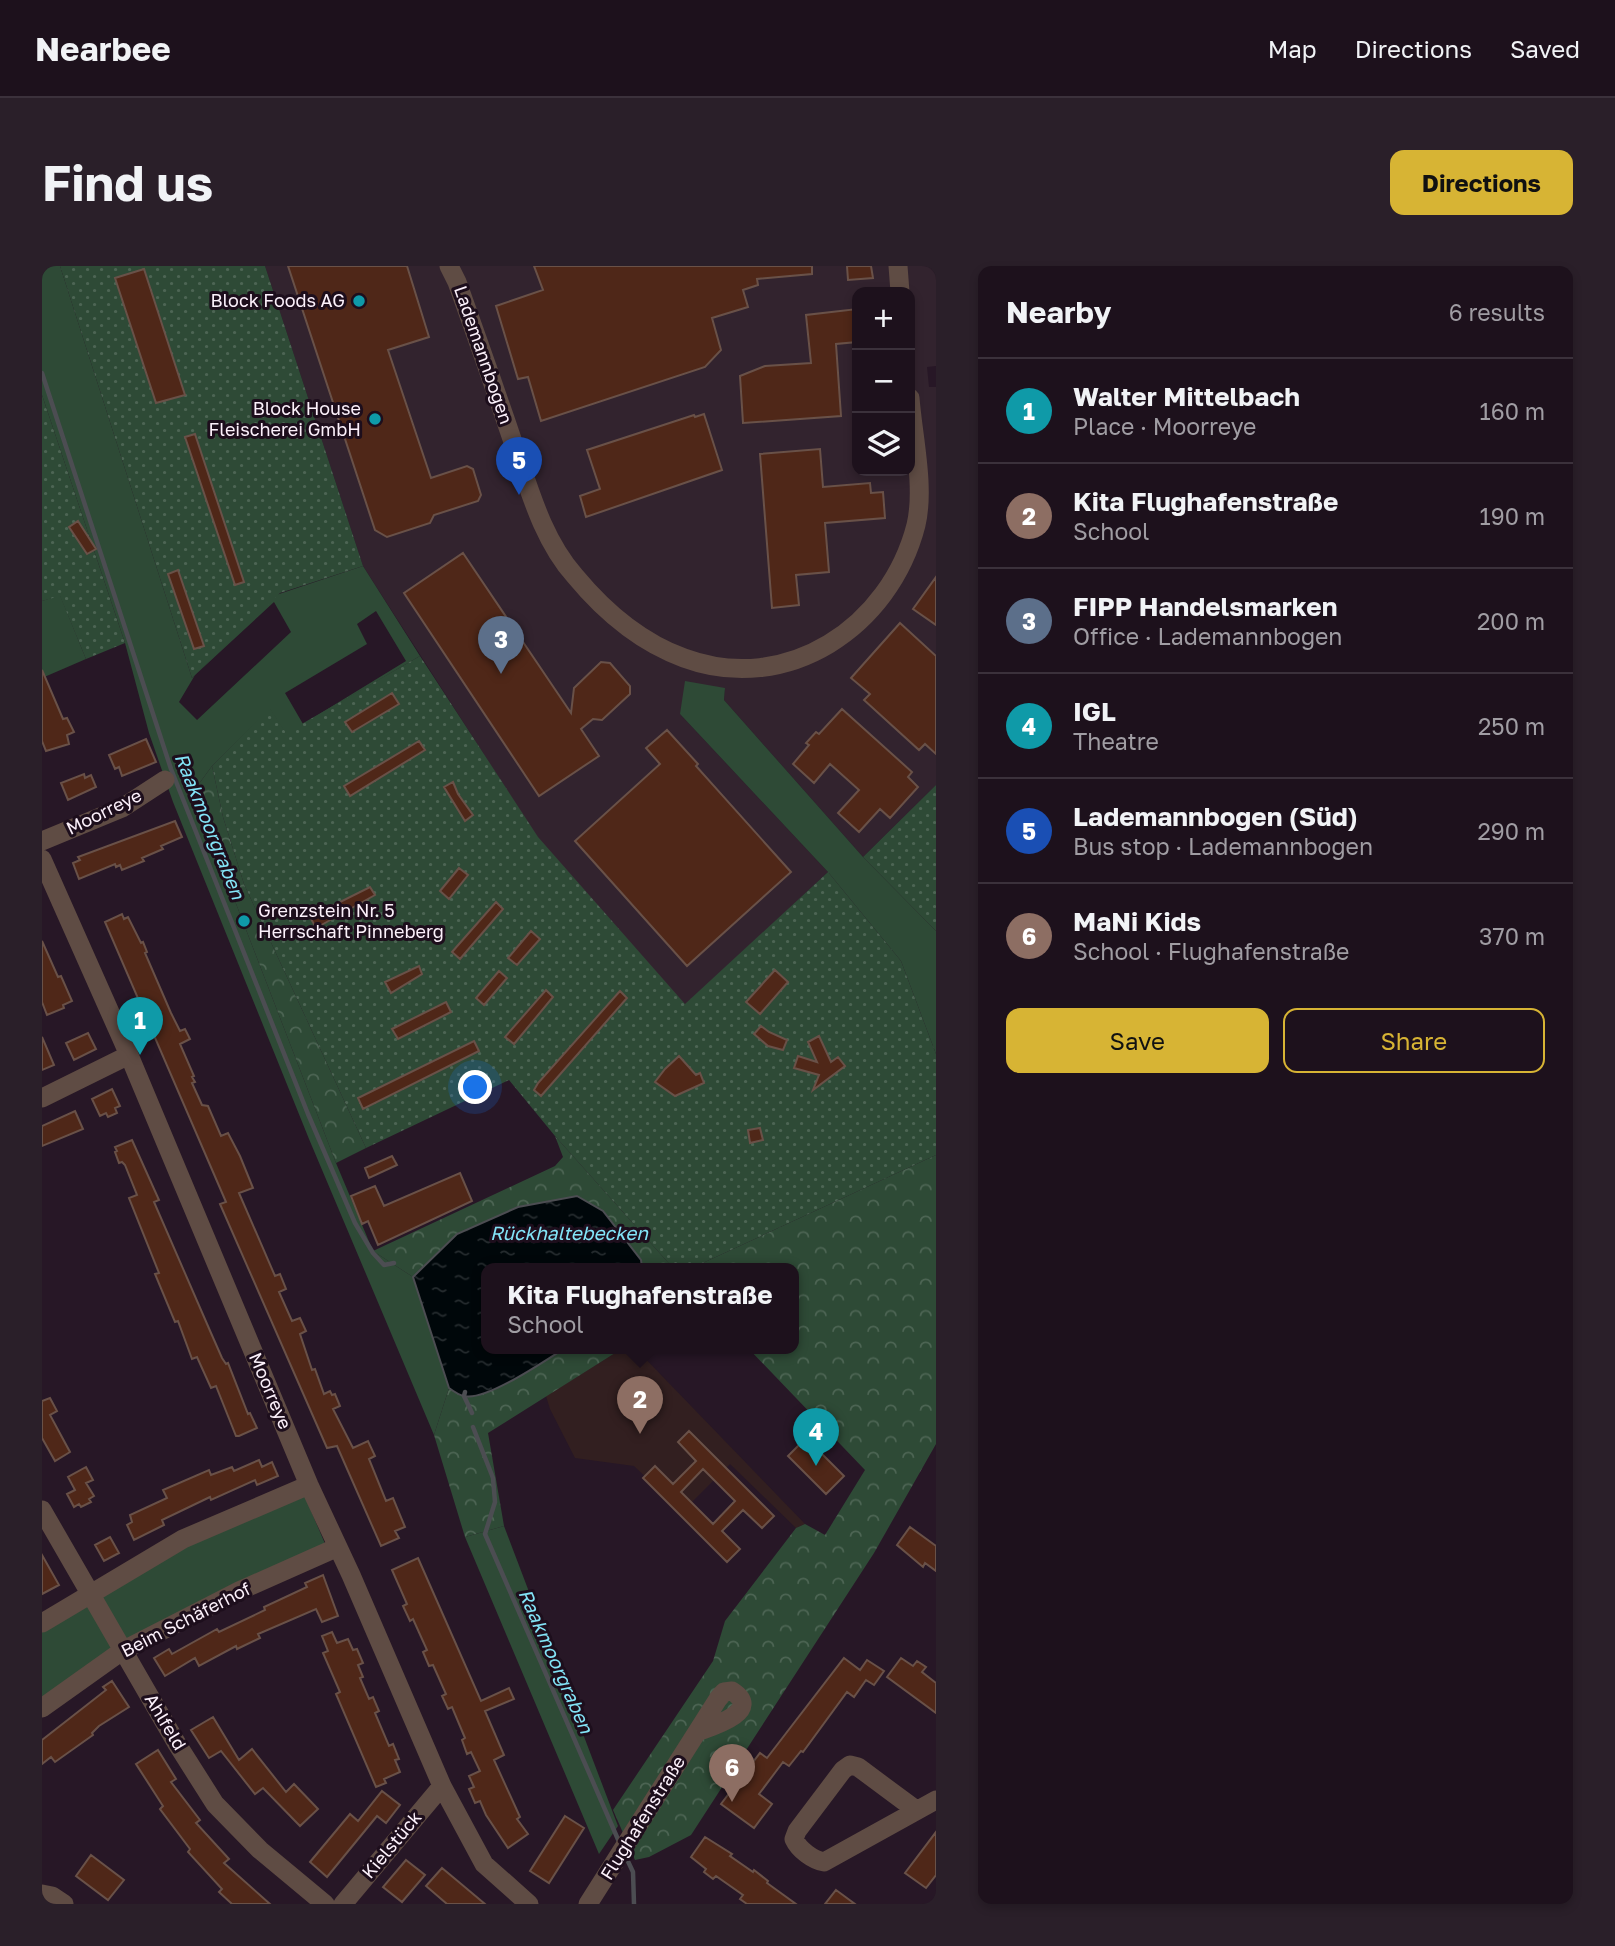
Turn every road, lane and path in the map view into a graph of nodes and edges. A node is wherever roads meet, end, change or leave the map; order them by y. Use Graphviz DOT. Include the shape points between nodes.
graph roads {
  1 [pos="449,266"];
  2 [pos="898,266"];
  3 [pos="900,287"];
  4 [pos="911,413"];
  5 [pos="165,780"];
  6 [pos="42,841"];
  7 [pos="42,859"];
  8 [pos="130,1055"];
  9 [pos="42,1098"];
  10 [pos="309,1485"];
  11 [pos="42,1510"];
  12 [pos="338,1547"];
  13 [pos="90,1593"];
  14 [pos="42,1623"];
  15 [pos="122,1651"];
  16 [pos="42,1708"];
  17 [pos="697,1732"];
  18 [pos="442,1786"];
  19 [pos="936,1800"];
  20 [pos="916,1810"];
  21 [pos="42,1894"];
  22 [pos="64,1904"];
  23 [pos="325,1904"];
  24 [pos="343,1904"];
  25 [pos="529,1904"];
  26 [pos="588,1904"];
  1 -- 4 [label="street, Lademannbogen" via="531,494 557,552 618,620 685,659 741,668 769,667 840,639 857,625 883,596 916,525 919,496"];
  2 -- 3 [label="street"];
  5 -- 6 [label="street, Moorreye" via="122,808"];
  7 -- 8 [label="street, Moorreye"];
  8 -- 9 [label="street"];
  8 -- 10 [label="street, Moorreye"];
  10 -- 12 [label="street, Moorreye"];
  10 -- 13 [label="street" via="183,1539"];
  11 -- 13 [label="street, Ahlfeld"];
  12 -- 15 [label="street, Beim Schäferhof"];
  12 -- 18 [label="street, Moorreye"];
  13 -- 14 [label="street"];
  13 -- 15 [label="street, Ahlfeld"];
  15 -- 16 [label="street, Beim Schäferhof"];
  15 -- 23 [label="street, Ahlfeld" via="215,1804 260,1850"];
  17 -- 26 [label="street, Flughafenstraße"];
  18 -- 24 [label="street, Kielstück"];
  18 -- 25 [label="street, Moorreye" via="484,1864"];
  19 -- 20 [label="street"];
  20 -- 20 [label="street" via="824,1862 794,1839 850,1765"];
  21 -- 22 [label="street"];
}
